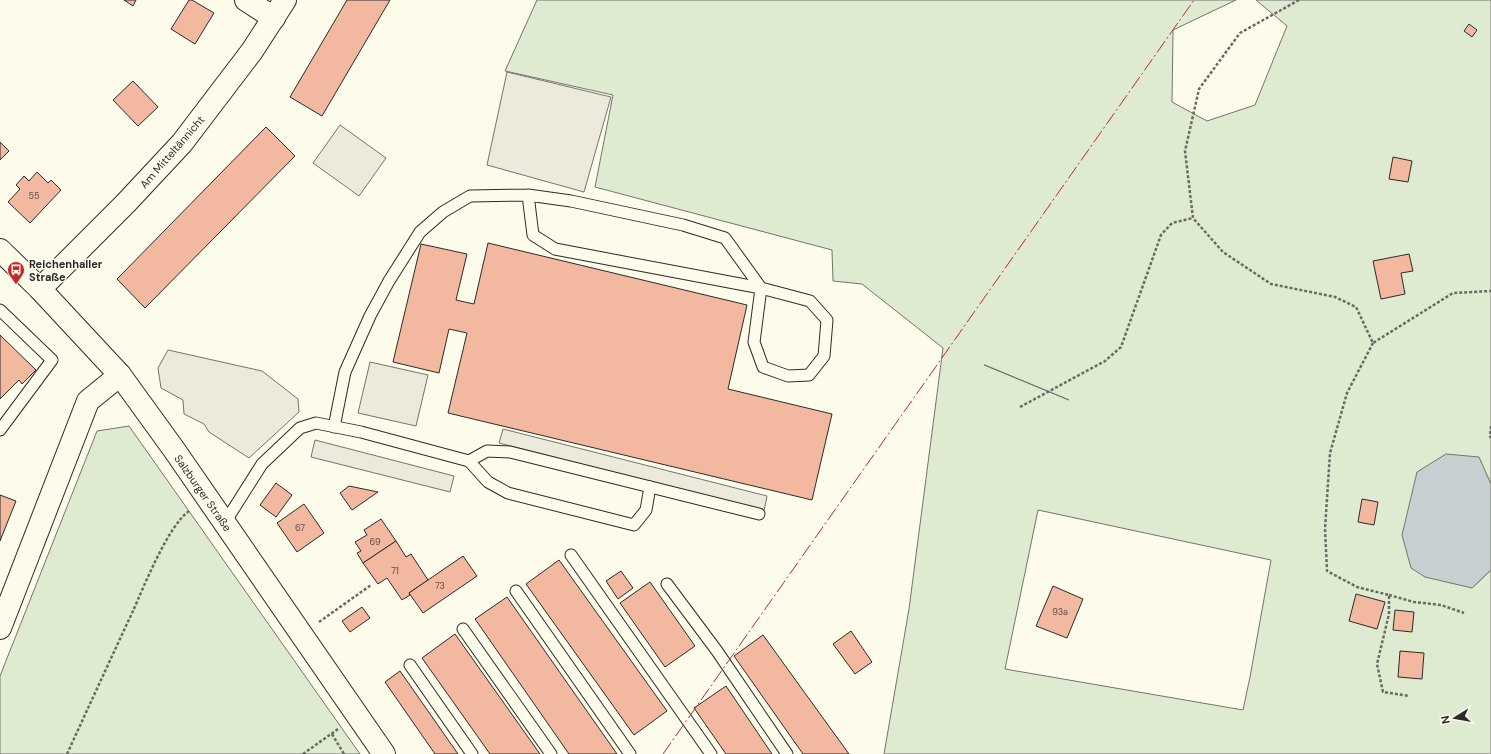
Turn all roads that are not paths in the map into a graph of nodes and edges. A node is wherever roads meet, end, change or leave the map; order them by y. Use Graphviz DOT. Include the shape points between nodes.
graph roads {
  1 [pos="246,0"];
  2 [pos="280,9"];
  3 [pos="528,195"];
  4 [pos="0,250"];
  5 [pos="761,288"];
  6 [pos="40,289"];
  7 [pos="0,310"];
  8 [pos="120,375"];
  9 [pos="334,427"];
  10 [pos="0,430"];
  11 [pos="469,461"];
  12 [pos="650,487"];
  13 [pos="759,514"];
  14 [pos="224,524"];
  15 [pos="571,555"];
  16 [pos="666,584"];
  17 [pos="516,591"];
  18 [pos="0,628"];
  19 [pos="463,629"];
  20 [pos="410,665"];
  21 [pos="384,754"];
  22 [pos="472,754"];
  23 [pos="551,754"];
  24 [pos="630,754"];
  25 [pos="711,754"];
  26 [pos="787,754"];
  1 -- 2 [label="street"];
  2 -- 6 [label="street, Am Mitteltännicht" via="228,84 182,143"];
  3 -- 5 [label="lane" via="570,201 683,225 724,238"];
  3 -- 5 [label="lane" via="533,235 555,249"];
  3 -- 9 [label="lane" via="470,196 443,212 420,232 389,281 352,354 345,372"];
  4 -- 6 [label="street, Salzburger Straße"];
  5 -- 5 [label="lane" via="810,301 827,320 824,356 809,374 788,376 763,367 754,342"];
  6 -- 8 [label="street, Salzburger Straße"];
  7 -- 10 [label="lane" via="52,360"];
  8 -- 14 [label="street, Salzburger Straße"];
  8 -- 18 [label="street" via="88,401"];
  9 -- 11 [label="lane"];
  9 -- 14 [label="lane" via="316,423 300,428 262,464"];
  11 -- 12 [label="lane" via="487,451 510,452"];
  11 -- 12 [label="lane" via="488,482 508,493 634,524 646,510"];
  12 -- 13 [label="lane"];
  14 -- 21 [label="street, Salzburger Straße"];
  15 -- 25 [label="lane"];
  16 -- 26 [label="lane" via="717,651"];
  17 -- 24 [label="lane"];
  19 -- 23 [label="lane"];
  20 -- 22 [label="lane"];
}
